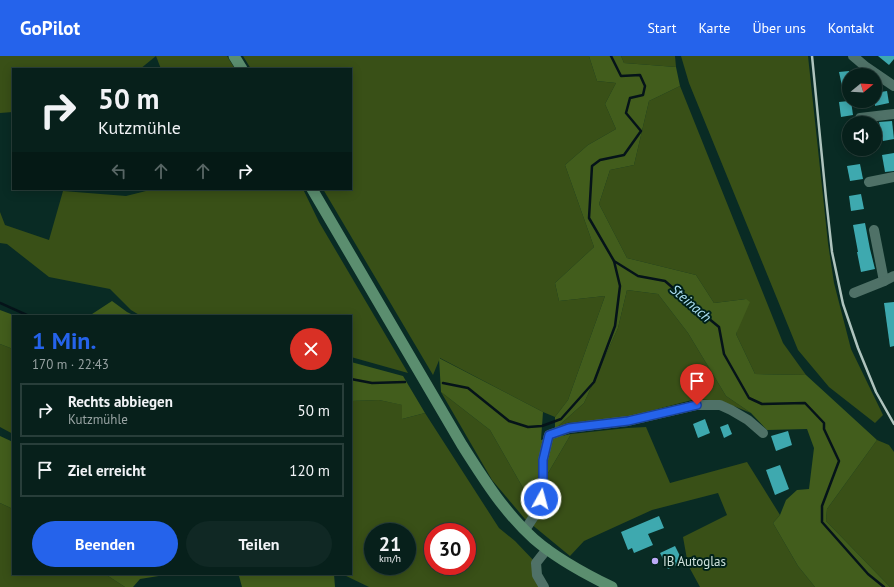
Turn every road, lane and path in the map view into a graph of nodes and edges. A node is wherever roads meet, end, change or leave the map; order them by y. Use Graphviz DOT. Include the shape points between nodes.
graph roads {
  1 [pos="234,56"];
  2 [pos="853,56"];
  3 [pos="241,68"];
  4 [pos="894,86"];
  5 [pos="894,114"];
  6 [pos="877,116"];
  7 [pos="894,177"];
  8 [pos="869,182"];
  9 [pos="313,190"];
  10 [pos="874,230"];
  11 [pos="894,276"];
  12 [pos="884,281"];
  13 [pos="854,293"];
  14 [pos="763,433"];
  15 [pos="525,530"];
  16 [pos="547,549"];
  17 [pos="544,587"];
  18 [pos="612,587"];
  1 -- 3 [label="main road"];
  2 -- 4 [label="street"];
  5 -- 6 [label="street"];
  7 -- 8 [label="street"];
  9 -- 15 [label="main road" via="482,478"];
  10 -- 12 [label="street"];
  11 -- 12 [label="street"];
  12 -- 13 [label="street"];
  14 -- 15 [label="street" via="748,420 720,405 697,405 628,421 569,428 549,435 543,460 543,487 538,510"];
  15 -- 16 [label="main road"];
  16 -- 17 [label="street" via="536,563 537,574"];
  16 -- 18 [label="main road" via="572,566"];
}
